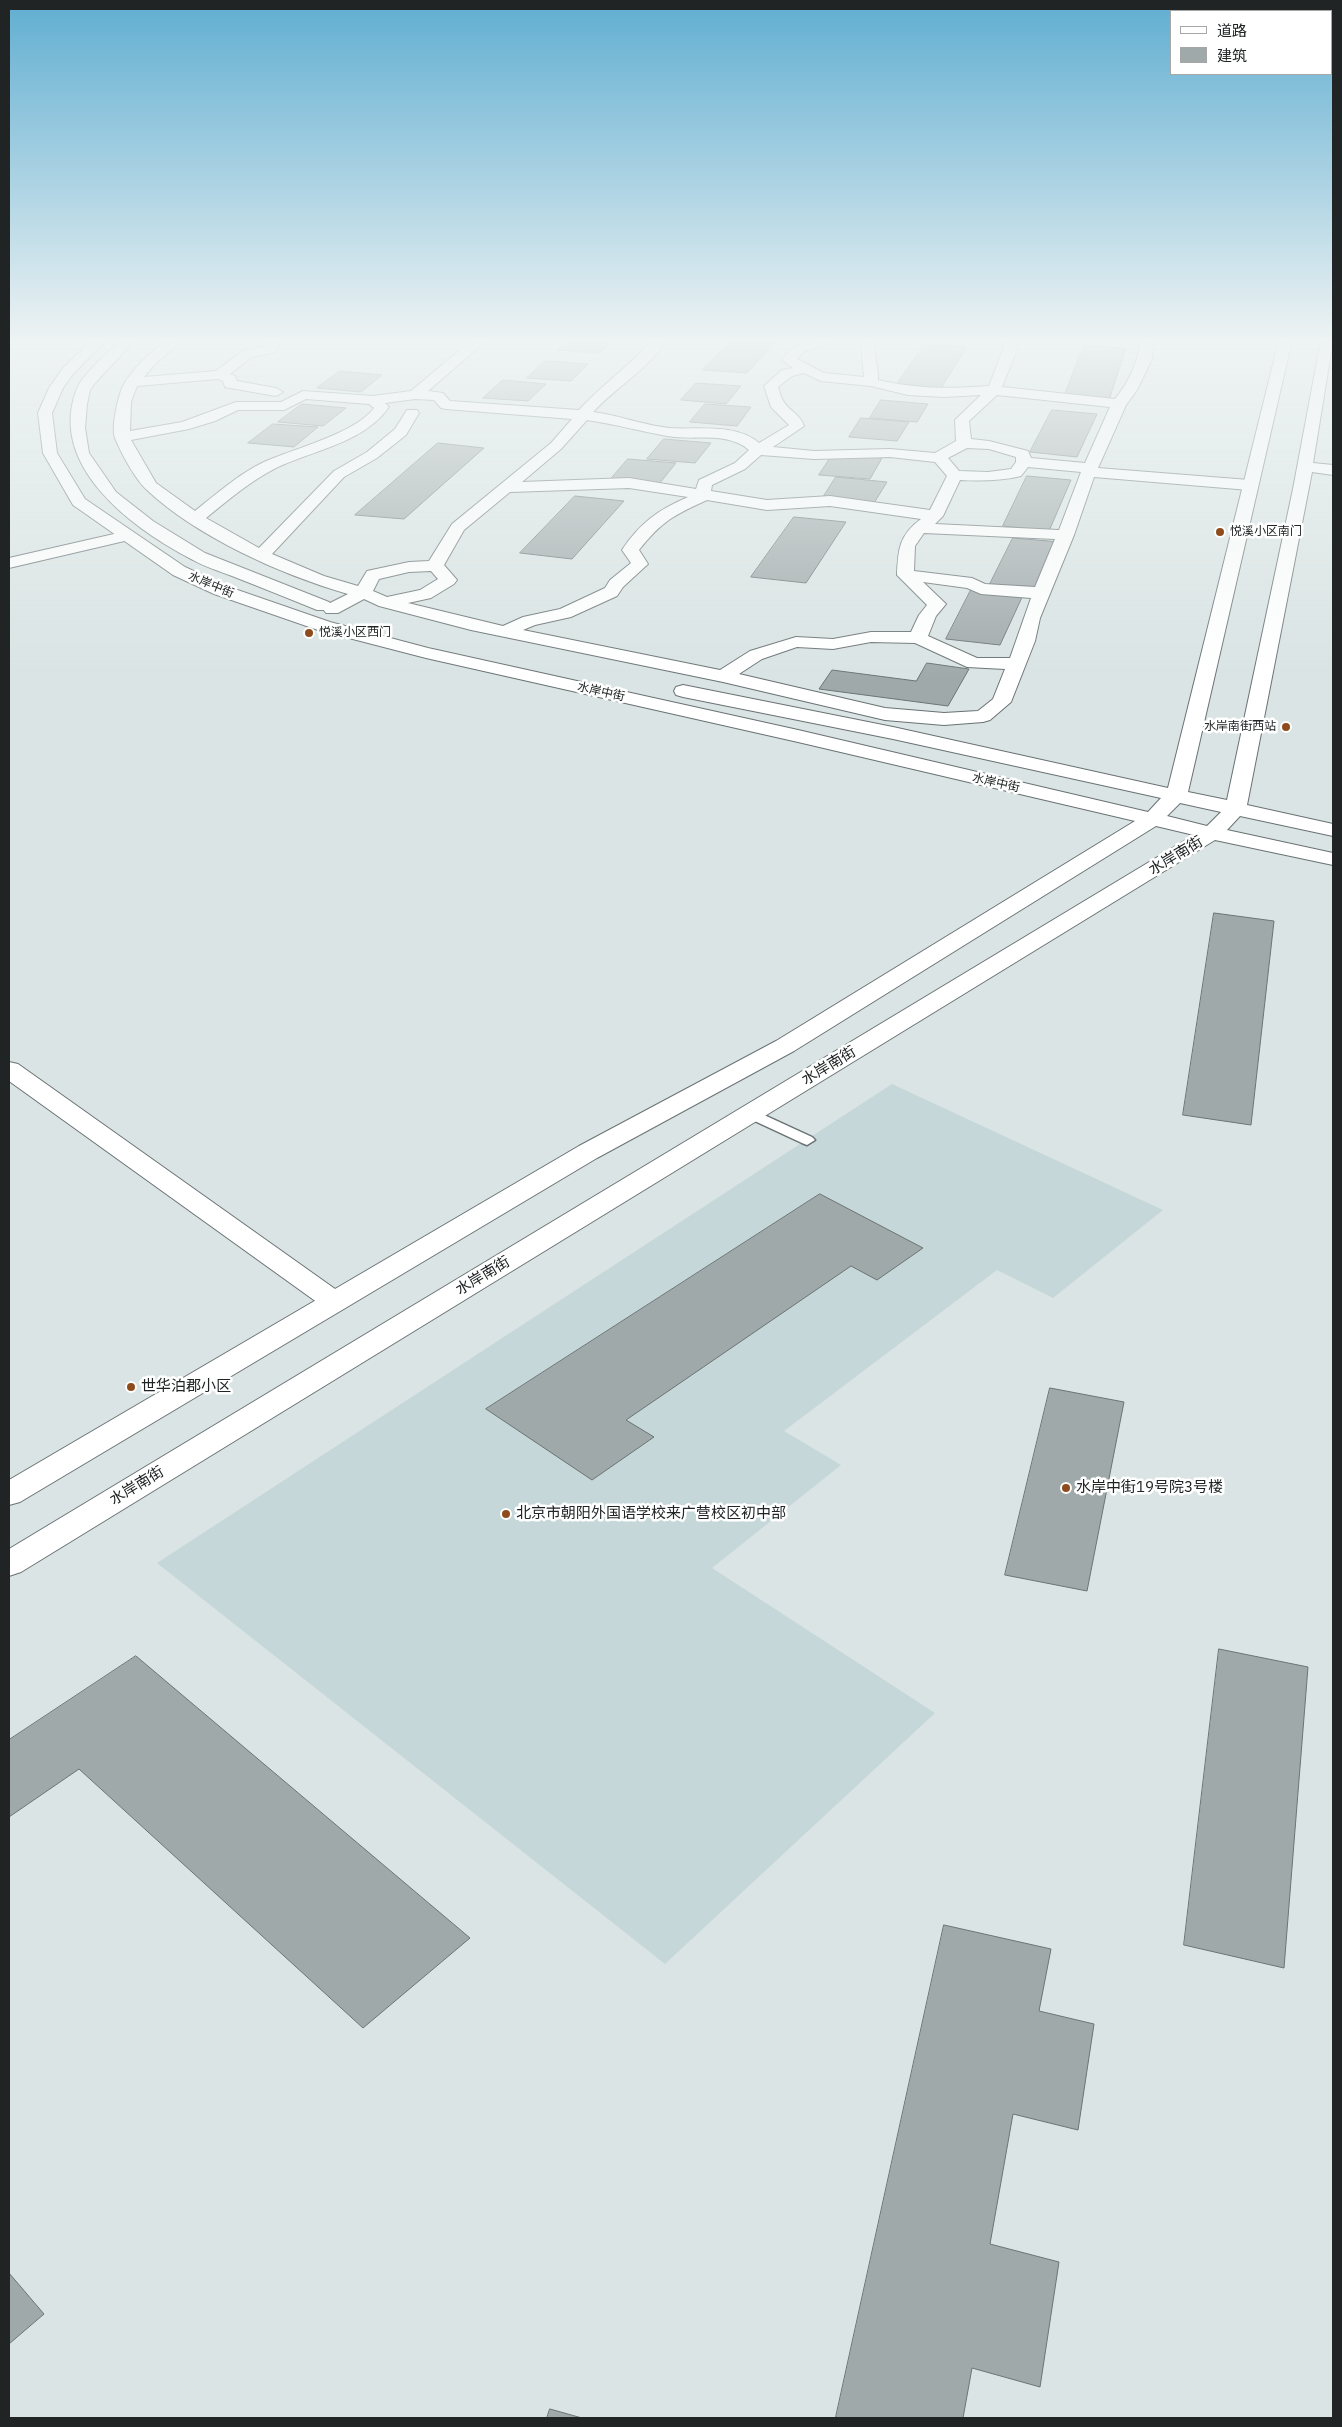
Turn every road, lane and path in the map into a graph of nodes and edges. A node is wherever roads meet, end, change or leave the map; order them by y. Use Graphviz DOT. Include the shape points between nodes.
graph roads {
  1 [pos="51,453"];
  2 [pos="82,453"];
  3 [pos="130,453"];
  4 [pos="301,453"];
  5 [pos="374,453"];
  6 [pos="547,453"];
  7 [pos="754,453"];
  8 [pos="795,453"];
  9 [pos="880,453"];
  10 [pos="892,453"];
  11 [pos="946,453"];
  12 [pos="1020,453"];
  13 [pos="1097,453"];
  14 [pos="1257,453"];
  15 [pos="1308,453"];
  16 [pos="938,458"];
  17 [pos="1024,462"];
  18 [pos="1305,468"];
  19 [pos="1090,470"];
  20 [pos="1333,470"];
  21 [pos="955,475"];
  22 [pos="1249,485"];
  23 [pos="507,487"];
  24 [pos="704,496"];
  25 [pos="935,516"];
  26 [pos="195,518"];
  27 [pos="919,528"];
  28 [pos="1066,535"];
  29 [pos="127,536"];
  30 [pos="260,556"];
  31 [pos="9,564"];
  32 [pos="435,566"];
  33 [pos="906,576"];
  34 [pos="1042,593"];
  35 [pos="363,594"];
  36 [pos="385,602"];
  37 [pos="332,609"];
  38 [pos="505,631"];
  39 [pos="414,632"];
  40 [pos="918,638"];
  41 [pos="452,641"];
  42 [pos="518,656"];
  43 [pos="1015,664"];
  44 [pos="723,676"];
  45 [pos="664,687"];
  46 [pos="1176,794"];
  47 [pos="1236,808"];
  48 [pos="1153,819"];
  49 [pos="1333,830"];
  50 [pos="1212,833"];
  51 [pos="1333,859"];
  52 [pos="9,1069"];
  53 [pos="751,1114"];
  54 [pos="807,1140"];
  55 [pos="335,1302"];
  56 [pos="9,1494"];
  57 [pos="9,1564"];
  1 -- 29 [label="street, 水岸中街" via="79,502"];
  2 -- 37 [label="street, 水岸中街" via="110,495 147,524 199,557"];
  3 -- 26 [label="street" via="151,486"];
  4 -- 26 [label="street" via="268,466"];
  5 -- 30 [label="street" via="339,474"];
  6 -- 23 [label="street"];
  7 -- 24 [label="street" via="740,466 704,483"];
  8 -- 9 [label="street"];
  10 -- 16 [label="street"];
  11 -- 16 [label="street"];
  12 -- 17 [label="street"];
  13 -- 19 [label="street"];
  14 -- 22 [label="street"];
  15 -- 18 [label="street"];
  16 -- 21 [label="street"];
  17 -- 19 [label="street"];
  17 -- 21 [label="street" via="1016,473"];
  18 -- 20 [label="street"];
  18 -- 47 [label="street"];
  19 -- 22 [label="street"];
  19 -- 28 [label="street"];
  21 -- 25 [label="street"];
  22 -- 46 [label="street"];
  23 -- 24 [label="street" via="629,483"];
  23 -- 32 [label="street" via="458,527"];
  24 -- 25 [label="street" via="766,505 830,501"];
  24 -- 38 [label="street" via="674,509 651,524 630,550 640,564 611,592 565,613 528,621"];
  25 -- 27 [label="street"];
  26 -- 30 [label="street"];
  27 -- 28 [label="street"];
  27 -- 33 [label="street" via="907,546"];
  28 -- 34 [label="street"];
  29 -- 31 [label="street"];
  29 -- 48 [label="street, 水岸中街" via="179,571 220,590 340,631"];
  30 -- 35 [label="street"];
  32 -- 35 [label="street" via="373,574"];
  32 -- 36 [label="street" via="448,580 425,594"];
  33 -- 34 [label="street" via="972,583 981,589"];
  33 -- 40 [label="street" via="938,604 928,615"];
  34 -- 43 [label="street"];
  35 -- 36 [label="street"];
  35 -- 37 [label="street"];
  36 -- 38 [label="street"];
  37 -- 39 [label="street, 水岸中街"];
  38 -- 44 [label="street"];
  40 -- 43 [label="street" via="974,663"];
  40 -- 44 [label="street" via="871,637 833,644 796,642 756,655"];
  41 -- 42 [label="street"];
  43 -- 44 [label="street" via="1001,702 983,716 944,719 885,714"];
  45 -- 46 [label="street, 水岸中街"];
  46 -- 47 [label="street, 水岸中街"];
  46 -- 48 [label="street"];
  47 -- 49 [label="street, 水岸中街"];
  47 -- 50 [label="street, 水岸南街"];
  48 -- 50 [label="street, 水岸中街"];
  48 -- 55 [label="street" via="784,1046 588,1152"];
  50 -- 51 [label="street, 水岸中街"];
  50 -- 53 [label="street, 水岸南街"];
  52 -- 55 [label="street"];
  53 -- 54 [label="lane"];
  53 -- 57 [label="street, 水岸南街"];
  55 -- 56 [label="street"];
}
